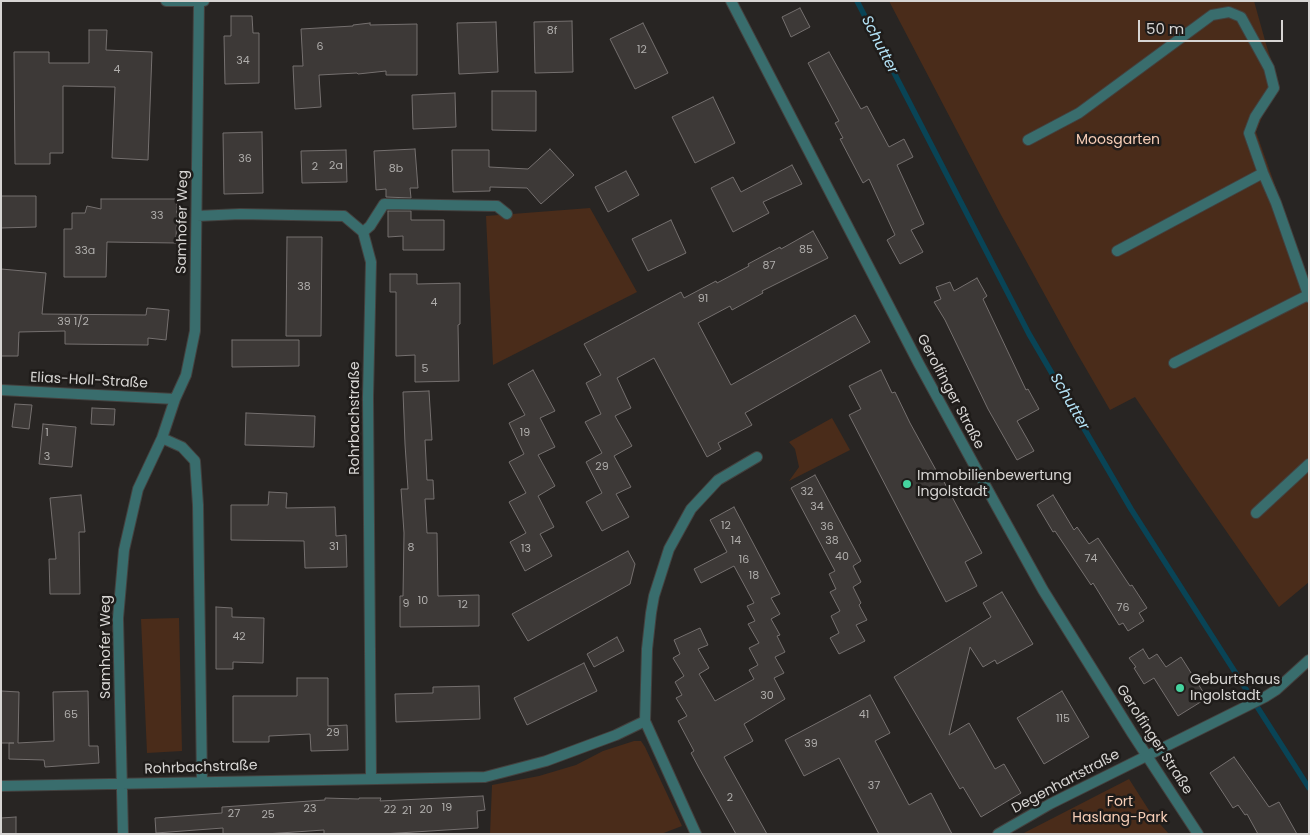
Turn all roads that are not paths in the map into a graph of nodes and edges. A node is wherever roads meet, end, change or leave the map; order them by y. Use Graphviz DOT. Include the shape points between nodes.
graph roads {
  1 [pos="166,1"];
  2 [pos="199,1"];
  3 [pos="205,1"];
  4 [pos="731,1"];
  5 [pos="1028,140"];
  6 [pos="1263,173"];
  7 [pos="507,214"];
  8 [pos="197,216"];
  9 [pos="363,232"];
  10 [pos="1117,251"];
  11 [pos="1308,296"];
  12 [pos="1174,363"];
  13 [pos="1,390"];
  14 [pos="175,398"];
  15 [pos="162,438"];
  16 [pos="757,457"];
  17 [pos="1309,464"];
  18 [pos="1256,513"];
  19 [pos="1309,660"];
  20 [pos="645,721"];
  21 [pos="1146,755"];
  22 [pos="371,778"];
  23 [pos="202,782"];
  24 [pos="122,784"];
  25 [pos="1,786"];
  26 [pos="123,834"];
  27 [pos="696,834"];
  28 [pos="998,834"];
  29 [pos="1198,834"];
  1 -- 2 [label="street"];
  2 -- 3 [label="street"];
  2 -- 8 [label="street, Samhofer Weg"];
  4 -- 21 [label="street, Gerolfinger Straße" via="910,347 996,505 1043,590"];
  5 -- 6 [label="street" via="1080,113 1212,15 1229,12 1241,17 1270,68 1274,88 1255,117 1249,133"];
  6 -- 10 [label="street"];
  6 -- 11 [label="street"];
  7 -- 9 [label="street" via="497,206 384,204"];
  8 -- 9 [label="street" via="344,216"];
  8 -- 14 [label="street, Samhofer Weg" via="195,331 186,375"];
  9 -- 22 [label="street, Rohrbachstraße" via="371,262 368,397"];
  11 -- 12 [label="street"];
  13 -- 14 [label="street, Elias-Holl-Straße"];
  14 -- 15 [label="street, Samhofer Weg"];
  15 -- 23 [label="street" via="182,447 195,461"];
  15 -- 24 [label="street, Samhofer Weg" via="138,489 124,550 118,618"];
  16 -- 20 [label="street" via="718,480 691,509 669,549 651,612"];
  17 -- 18 [label="street"];
  19 -- 21 [label="street, Degenhartstraße" via="1265,697"];
  20 -- 22 [label="street, Rohrbachstraße" via="546,762 485,777"];
  20 -- 27 [label="street"];
  21 -- 28 [label="street, Degenhartstraße"];
  21 -- 29 [label="street, Gerolfinger Straße"];
  22 -- 23 [label="street, Rohrbachstraße"];
  23 -- 24 [label="street, Rohrbachstraße"];
  24 -- 25 [label="street"];
  24 -- 26 [label="street, Samhofer Weg"];
}
